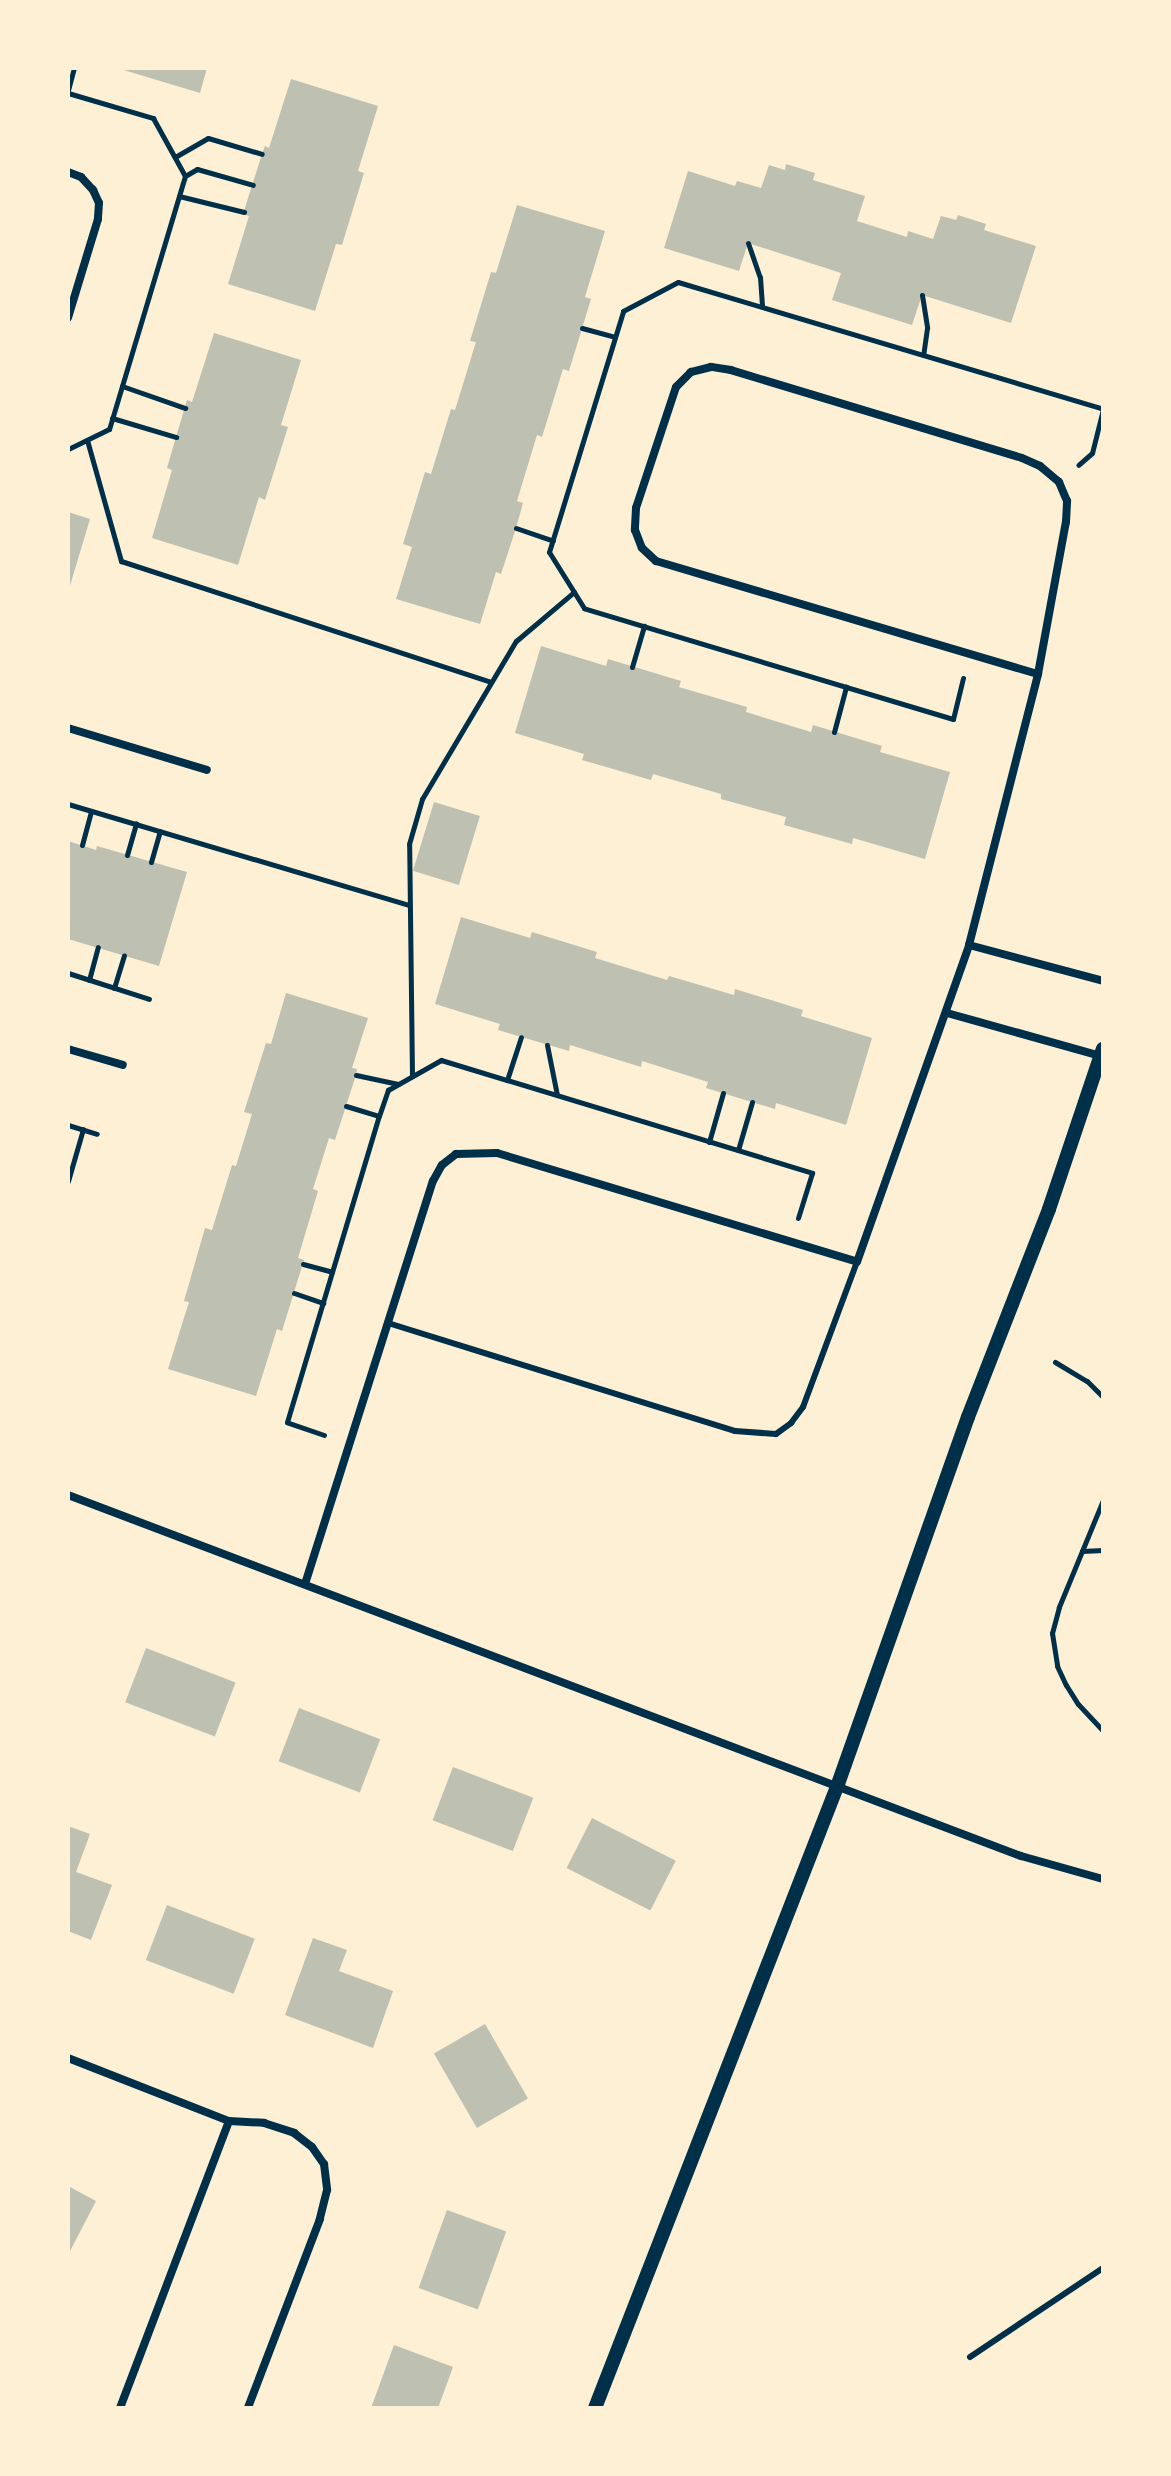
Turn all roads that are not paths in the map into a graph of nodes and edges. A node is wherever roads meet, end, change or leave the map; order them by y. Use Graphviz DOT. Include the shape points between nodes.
graph roads {
  1 [pos="68,172"];
  2 [pos="68,318"];
  3 [pos="1038,674"];
  4 [pos="68,728"];
  5 [pos="207,770"];
  6 [pos="969,945"];
  7 [pos="1103,981"];
  8 [pos="947,1013"];
  9 [pos="68,1049"];
  10 [pos="1102,1053"];
  11 [pos="123,1065"];
  12 [pos="857,1262"];
  13 [pos="388,1323"];
  14 [pos="68,1495"];
  15 [pos="305,1584"];
  16 [pos="838,1784"];
  17 [pos="1103,1879"];
  18 [pos="68,2058"];
  19 [pos="229,2121"];
  20 [pos="1103,2268"];
  21 [pos="970,2357"];
  22 [pos="120,2408"];
  23 [pos="248,2408"];
  24 [pos="595,2408"];
  1 -- 2 [label="street" via="81,177 99,203"];
  3 -- 3 [label="street" via="656,561 642,548 635,530 636,508 676,387 691,372 731,370 1040,466 1059,482 1067,501"];
  3 -- 6 [label="street"];
  4 -- 5 [label="street"];
  6 -- 7 [label="street"];
  6 -- 8 [label="street"];
  8 -- 10 [label="street"];
  8 -- 12 [label="street"];
  9 -- 11 [label="street"];
  10 -- 16 [label="street"];
  12 -- 13 [label="lane" via="803,1407 776,1434 735,1431"];
  12 -- 13 [label="street" via="476,1151 456,1154 433,1181"];
  13 -- 15 [label="street"];
  14 -- 15 [label="street"];
  15 -- 16 [label="street"];
  16 -- 17 [label="street" via="1021,1856"];
  16 -- 24 [label="street"];
  18 -- 19 [label="street"];
  19 -- 22 [label="street"];
  19 -- 23 [label="street" via="264,2123 294,2133 324,2164 327,2190"];
  20 -- 21 [label="lane"];
}
